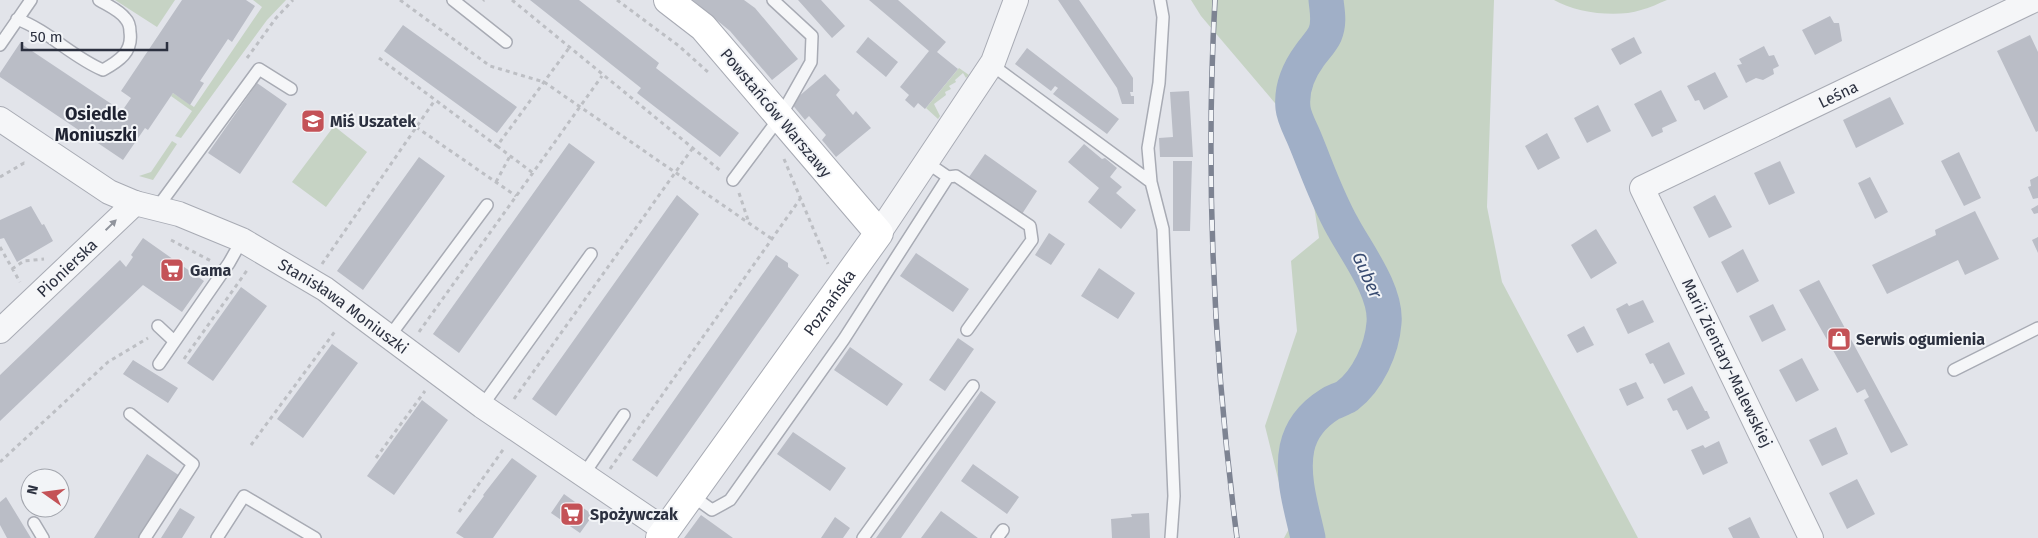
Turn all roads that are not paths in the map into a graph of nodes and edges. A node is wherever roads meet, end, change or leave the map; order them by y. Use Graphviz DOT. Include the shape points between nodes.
graph roads {
  1 [pos="31,0"];
  2 [pos="99,0"];
  3 [pos="453,0"];
  4 [pos="668,0"];
  5 [pos="774,0"];
  6 [pos="1016,0"];
  7 [pos="1160,0"];
  8 [pos="2034,0"];
  9 [pos="17,18"];
  10 [pos="506,42"];
  11 [pos="0,45"];
  12 [pos="993,64"];
  13 [pos="291,89"];
  14 [pos="0,119"];
  15 [pos="775,124"];
  16 [pos="926,162"];
  17 [pos="948,177"];
  18 [pos="733,180"];
  19 [pos="1151,182"];
  20 [pos="1642,188"];
  21 [pos="146,205"];
  22 [pos="487,205"];
  23 [pos="878,233"];
  24 [pos="242,240"];
  25 [pos="591,254"];
  26 [pos="158,326"];
  27 [pos="2038,328"];
  28 [pos="967,330"];
  29 [pos="0,332"];
  30 [pos="389,337"];
  31 [pos="174,341"];
  32 [pos="159,364"];
  33 [pos="1954,370"];
  34 [pos="973,386"];
  35 [pos="482,406"];
  36 [pos="130,414"];
  37 [pos="624,414"];
  38 [pos="594,475"];
  39 [pos="691,495"];
  40 [pos="34,522"];
  41 [pos="662,534"];
  42 [pos="43,538"];
  43 [pos="145,538"];
  44 [pos="217,538"];
  45 [pos="315,538"];
  46 [pos="863,538"];
  47 [pos="1171,538"];
  48 [pos="1811,538"];
  1 -- 9 [label="lane"];
  2 -- 9 [label="lane" via="124,16 130,24 131,41 126,54 103,70"];
  3 -- 10 [label="lane"];
  4 -- 15 [label="street, Powstańców Warszawy" via="703,28"];
  5 -- 15 [label="lane" via="812,36 811,62"];
  6 -- 12 [label="street, Poznańska"];
  7 -- 19 [label="lane" via="1163,17 1159,83 1148,148"];
  8 -- 20 [label="street, Leśna"];
  9 -- 11 [label="lane"];
  12 -- 16 [label="street, Poznańska"];
  12 -- 19 [label="lane"];
  13 -- 21 [label="lane" via="259,69"];
  14 -- 21 [label="street, Stanisława Moniuszki" via="109,192"];
  15 -- 18 [label="lane"];
  15 -- 23 [label="street, Powstańców Warszawy"];
  16 -- 17 [label="lane"];
  16 -- 23 [label="street, Poznańska"];
  17 -- 28 [label="lane" via="956,176 1030,226 1032,240"];
  17 -- 39 [label="lane" via="844,339 730,500 712,510"];
  19 -- 47 [label="lane" via="1163,229 1174,496"];
  20 -- 48 [label="street, Marii Zientary-Malewskiej"];
  21 -- 24 [label="street, Stanisława Moniuszki" via="179,214"];
  29 -- 21 [label="street, Pionierska, one-way"];
  22 -- 30 [label="lane"];
  23 -- 39 [label="street, Poznańska"];
  24 -- 30 [label="street, Stanisława Moniuszki" via="325,289"];
  24 -- 31 [label="lane"];
  25 -- 35 [label="lane"];
  26 -- 31 [label="lane"];
  27 -- 33 [label="lane"];
  30 -- 35 [label="street, Stanisława Moniuszki"];
  31 -- 32 [label="lane"];
  34 -- 46 [label="lane"];
  35 -- 38 [label="street, Stanisława Moniuszki"];
  36 -- 43 [label="lane" via="193,464"];
  37 -- 38 [label="lane" via="593,463"];
  38 -- 41 [label="street, Stanisława Moniuszki"];
  39 -- 41 [label="street, Poznańska"];
  40 -- 42 [label="lane"];
  44 -- 45 [label="lane" via="244,496"];
}
